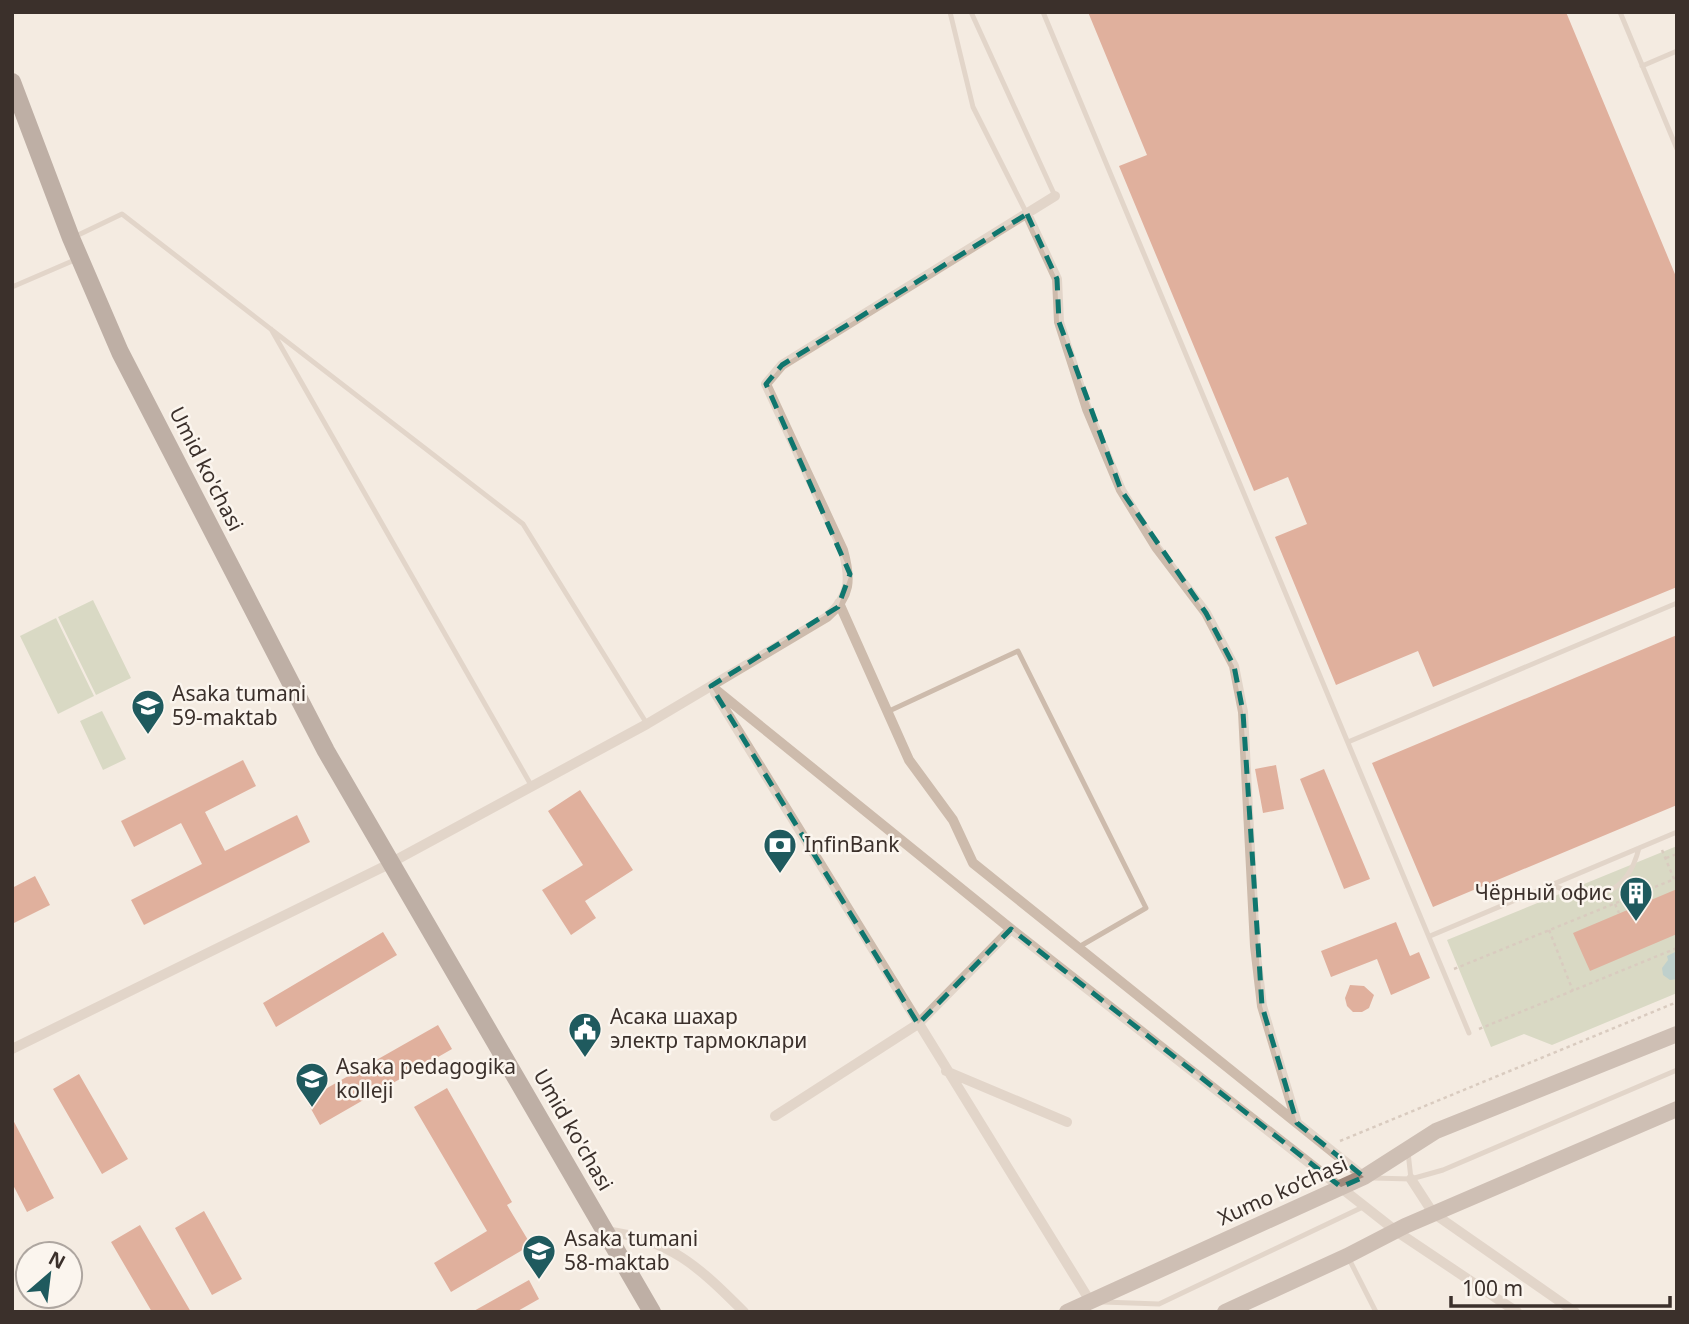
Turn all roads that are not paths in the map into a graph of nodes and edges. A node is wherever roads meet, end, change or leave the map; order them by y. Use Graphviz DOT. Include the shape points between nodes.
graph roads {
  1 [pos="950,12"];
  2 [pos="971,12"];
  3 [pos="1043,12"];
  4 [pos="1620,12"];
  5 [pos="1677,51"];
  6 [pos="1643,66"];
  7 [pos="12,82"];
  8 [pos="1677,149"];
  9 [pos="1055,197"];
  10 [pos="1027,214"];
  11 [pos="71,238"];
  12 [pos="80,258"];
  13 [pos="12,287"];
  14 [pos="269,326"];
  15 [pos="839,603"];
  16 [pos="1677,603"];
  17 [pos="711,686"];
  18 [pos="887,712"];
  19 [pos="646,724"];
  20 [pos="1348,742"];
  21 [pos="531,785"];
  22 [pos="1677,832"];
  23 [pos="1639,848"];
  24 [pos="391,863"];
  25 [pos="1552,884"];
  26 [pos="1011,929"];
  27 [pos="1430,936"];
  28 [pos="1077,947"];
  29 [pos="918,1024"];
  30 [pos="1469,1033"];
  31 [pos="1677,1034"];
  32 [pos="12,1049"];
  33 [pos="1677,1070"];
  34 [pos="946,1071"];
  35 [pos="1677,1109"];
  36 [pos="775,1116"];
  37 [pos="1067,1122"];
  38 [pos="1297,1123"];
  39 [pos="1408,1149"];
  40 [pos="1364,1177"];
  41 [pos="1411,1179"];
  42 [pos="1341,1187"];
  43 [pos="1365,1206"];
  44 [pos="1433,1213"];
  45 [pos="605,1231"];
  46 [pos="1396,1231"];
  47 [pos="1347,1255"];
  48 [pos="1090,1301"];
  49 [pos="652,1312"];
  50 [pos="744,1312"];
  51 [pos="1067,1312"];
  52 [pos="1225,1312"];
  53 [pos="1377,1312"];
  54 [pos="1517,1312"];
  55 [pos="1575,1312"];
  1 -- 10 [label="lane" via="972,107"];
  2 -- 9 [label="lane"];
  3 -- 20 [label="lane"];
  4 -- 6 [label="lane"];
  5 -- 6 [label="lane"];
  6 -- 8 [label="lane"];
  7 -- 11 [label="main road, Umid ko'chasi"];
  9 -- 10 [label="street"];
  10 -- 15 [label="street" via="782,365 766,384 844,550 850,574"];
  10 -- 38 [label="street" via="1057,279 1059,321 1087,409 1121,490 1156,547 1206,613 1234,666 1243,712 1262,1006"];
  11 -- 12 [label="main road, Umid ko'chasi"];
  11 -- 14 [label="lane" via="122,214"];
  12 -- 13 [label="lane"];
  12 -- 24 [label="main road, Umid ko'chasi" via="120,352 326,751"];
  14 -- 19 [label="lane" via="523,524"];
  14 -- 21 [label="lane"];
  15 -- 17 [label="street" via="827,617"];
  15 -- 18 [label="street"];
  16 -- 20 [label="lane"];
  17 -- 19 [label="street"];
  17 -- 26 [label="street"];
  17 -- 29 [label="street"];
  18 -- 28 [label="street" via="909,760 953,820 973,863"];
  18 -- 28 [label="lane" via="1018,651 1146,908"];
  19 -- 21 [label="street"];
  20 -- 27 [label="lane"];
  21 -- 24 [label="street"];
  22 -- 23 [label="lane"];
  23 -- 25 [label="lane"];
  23 -- 25 [label="lane" via="1626,879 1609,891 1572,894"];
  24 -- 32 [label="street"];
  24 -- 45 [label="main road, Umid ko'chasi"];
  25 -- 27 [label="lane"];
  26 -- 29 [label="street"];
  26 -- 42 [label="street"];
  27 -- 30 [label="lane"];
  28 -- 38 [label="street"];
  29 -- 34 [label="street"];
  29 -- 36 [label="street"];
  31 -- 39 [label="main road" via="1436,1131"];
  33 -- 41 [label="lane, Xumo ko’chasi" via="1443,1170"];
  34 -- 37 [label="street"];
  34 -- 48 [label="street"];
  35 -- 44 [label="main road"];
  38 -- 40 [label="street"];
  39 -- 40 [label="main road"];
  39 -- 41 [label="lane"];
  40 -- 41 [label="lane, Xumo ko’chasi"];
  40 -- 42 [label="main road, Xumo ko’chasi"];
  41 -- 44 [label="street"];
  42 -- 43 [label="street"];
  42 -- 48 [label="main road, Xumo ko’chasi"];
  43 -- 46 [label="street"];
  43 -- 48 [label="lane" via="1160,1304"];
  44 -- 46 [label="main road"];
  44 -- 55 [label="street"];
  45 -- 49 [label="main road, Umid ko'chasi"];
  45 -- 50 [label="street" via="670,1249"];
  46 -- 47 [label="main road"];
  46 -- 54 [label="street"];
  47 -- 52 [label="main road"];
  47 -- 53 [label="lane"];
  48 -- 51 [label="main road, Xumo ko’chasi"];
}
